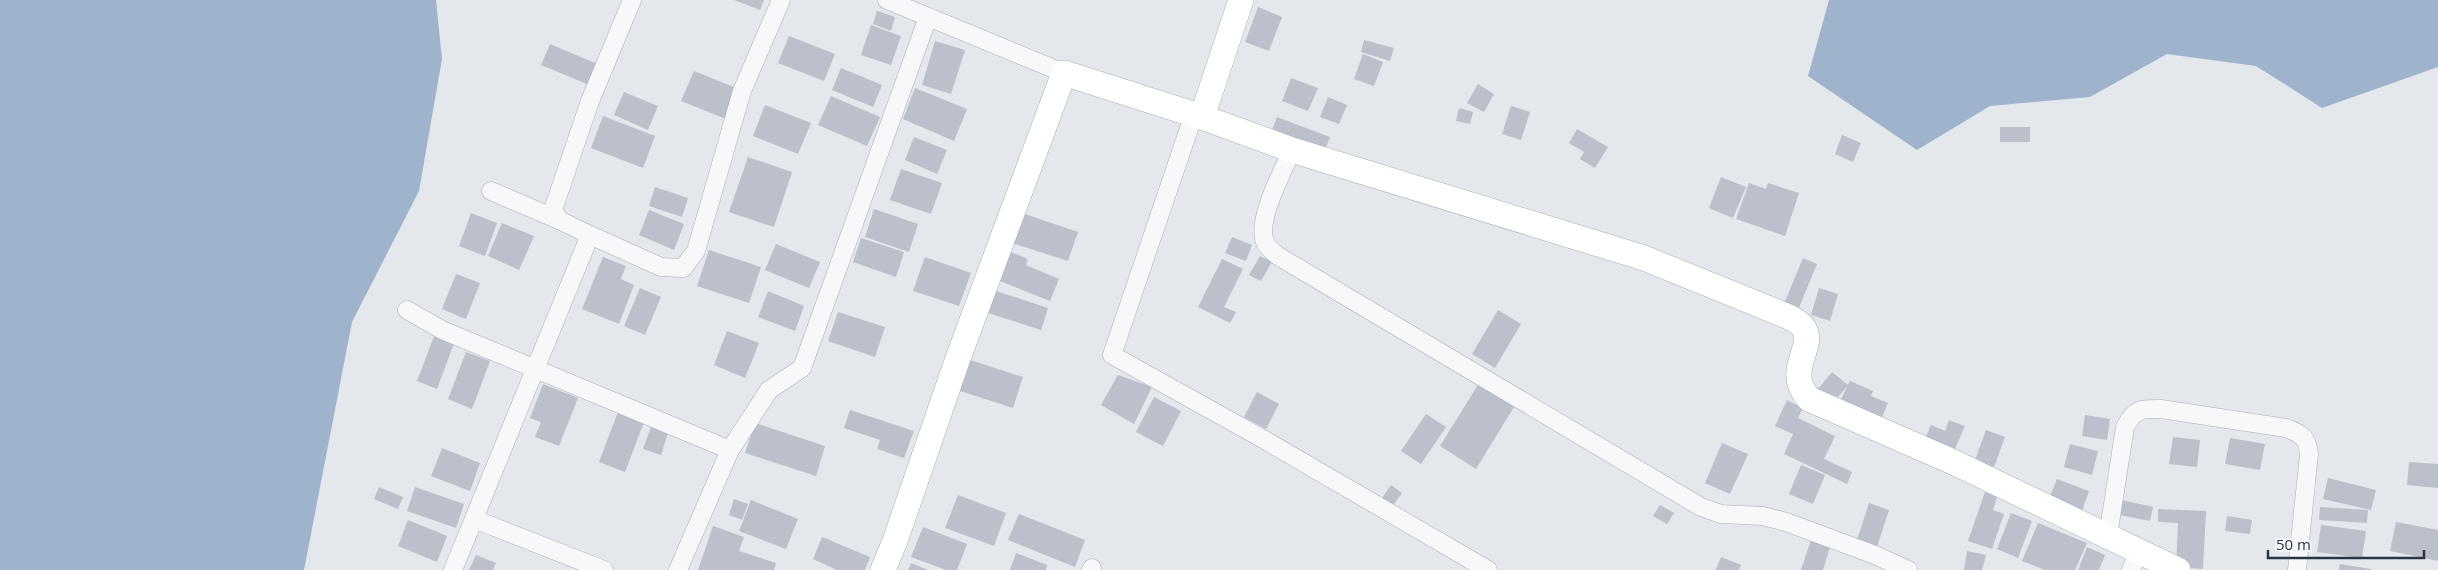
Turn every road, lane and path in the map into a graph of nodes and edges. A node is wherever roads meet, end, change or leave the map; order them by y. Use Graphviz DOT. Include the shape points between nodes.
graph roads {
  1 [pos="632,0"];
  2 [pos="780,0"];
  3 [pos="887,0"];
  4 [pos="1242,0"];
  5 [pos="928,17"];
  6 [pos="1064,73"];
  7 [pos="1198,115"];
  8 [pos="1292,150"];
  9 [pos="491,191"];
  10 [pos="559,220"];
  11 [pos="590,235"];
  12 [pos="408,310"];
  13 [pos="534,370"];
  14 [pos="730,450"];
  15 [pos="474,519"];
  16 [pos="2108,536"];
  17 [pos="2135,561"];
  18 [pos="453,570"];
  19 [pos="604,570"];
  20 [pos="678,570"];
  21 [pos="883,570"];
  22 [pos="1488,570"];
  23 [pos="1908,570"];
  24 [pos="2178,570"];
  25 [pos="2297,570"];
  1 -- 10 [label="street" via="590,101 556,197 553,210"];
  2 -- 11 [label="street" via="742,90 696,251 684,268 661,267"];
  3 -- 5 [label="street"];
  4 -- 7 [label="street"];
  5 -- 6 [label="street"];
  5 -- 14 [label="street" via="802,368 769,390"];
  6 -- 7 [label="street"];
  6 -- 21 [label="street"];
  7 -- 8 [label="street"];
  7 -- 22 [label="street" via="1112,355"];
  8 -- 16 [label="street" via="1644,258 1789,317 1802,326 1807,339 1798,375 1800,388 1809,399"];
  8 -- 23 [label="street" via="1265,216 1265,244 1278,256 1701,507 1721,514 1763,516 1786,522"];
  9 -- 10 [label="street"];
  10 -- 11 [label="street"];
  11 -- 13 [label="street"];
  12 -- 13 [label="street" via="442,330"];
  13 -- 14 [label="street"];
  13 -- 15 [label="street"];
  14 -- 20 [label="street"];
  15 -- 18 [label="street"];
  15 -- 19 [label="street"];
  16 -- 17 [label="street"];
  16 -- 25 [label="street" via="2125,427 2132,414 2142,409 2160,409 2286,428 2298,432 2308,442 2310,454"];
  17 -- 24 [label="street"];
}
